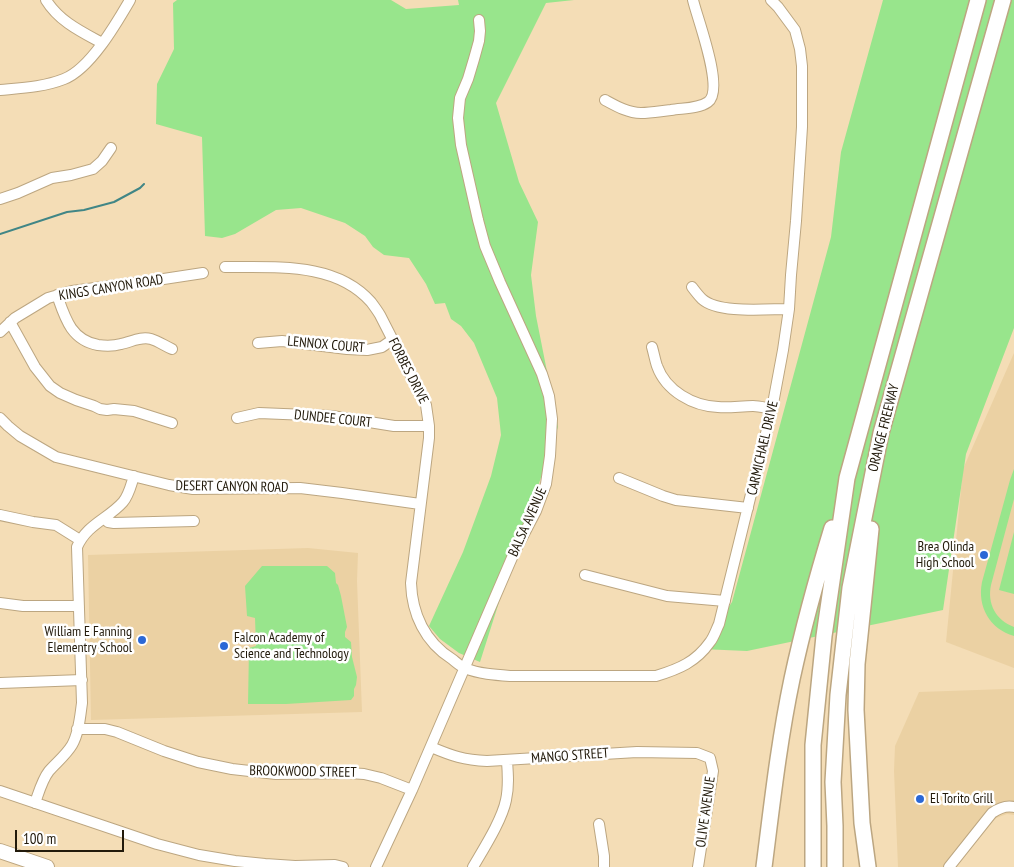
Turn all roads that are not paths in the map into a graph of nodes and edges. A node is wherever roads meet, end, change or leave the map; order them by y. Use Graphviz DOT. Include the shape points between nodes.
graph roads {
  1 [pos="46,0"];
  2 [pos="130,0"];
  3 [pos="692,0"];
  4 [pos="770,0"];
  5 [pos="978,0"];
  6 [pos="1003,0"];
  7 [pos="479,20"];
  8 [pos="102,44"];
  9 [pos="0,90"];
  10 [pos="605,100"];
  11 [pos="111,148"];
  12 [pos="0,198"];
  13 [pos="225,267"];
  14 [pos="203,273"];
  15 [pos="692,287"];
  16 [pos="57,295"];
  17 [pos="789,308"];
  18 [pos="10,322"];
  19 [pos="0,332"];
  20 [pos="392,340"];
  21 [pos="258,343"];
  22 [pos="652,347"];
  23 [pos="172,349"];
  24 [pos="772,409"];
  25 [pos="0,418"];
  26 [pos="237,418"];
  27 [pos="172,423"];
  28 [pos="429,426"];
  29 [pos="881,433"];
  30 [pos="134,476"];
  31 [pos="619,478"];
  32 [pos="847,478"];
  33 [pos="420,504"];
  34 [pos="748,508"];
  35 [pos="0,515"];
  36 [pos="104,518"];
  37 [pos="194,520"];
  38 [pos="80,540"];
  39 [pos="585,576"];
  40 [pos="725,601"];
  41 [pos="0,603"];
  42 [pos="79,606"];
  43 [pos="464,668"];
  44 [pos="82,680"];
  45 [pos="0,683"];
  46 [pos="77,729"];
  47 [pos="431,747"];
  48 [pos="710,758"];
  49 [pos="507,761"];
  50 [pos="412,790"];
  51 [pos="0,791"];
  52 [pos="35,803"];
  53 [pos="1014,806"];
  54 [pos="599,824"];
  55 [pos="0,851"];
  56 [pos="47,867"];
  57 [pos="343,867"];
  58 [pos="376,867"];
  59 [pos="473,867"];
  60 [pos="604,867"];
  61 [pos="698,867"];
  62 [pos="764,867"];
  63 [pos="813,867"];
  64 [pos="837,867"];
  65 [pos="868,867"];
  66 [pos="949,867"];
  1 -- 8 [label="street" via="68,24"];
  2 -- 8 [label="street"];
  3 -- 10 [label="street" via="711,67 714,95 709,102 696,107 640,113"];
  4 -- 17 [label="street, CARMICHAEL DRIVE" via="795,30 802,66 802,127"];
  5 -- 32 [label="highway, ORANGE FREEWAY"];
  6 -- 29 [label="highway, ORANGE FREEWAY"];
  7 -- 43 [label="street, BALSA AVENUE" via="474,59 460,98 461,145 485,246 542,374 552,419 546,484"];
  8 -- 9 [label="street" via="79,70 66,78 38,86"];
  11 -- 12 [label="street" via="93,169 52,178"];
  13 -- 20 [label="street, FORBES DRIVE" via="296,268 328,274 361,292 372,302"];
  14 -- 16 [label="street, KINGS CANYON ROAD"];
  15 -- 17 [label="street" via="703,300 726,309"];
  16 -- 18 [label="street, KINGS CANYON ROAD"];
  16 -- 23 [label="street" via="67,322 83,340 106,346 150,338"];
  17 -- 24 [label="street, CARMICHAEL DRIVE"];
  18 -- 19 [label="street, KINGS CANYON ROAD"];
  18 -- 27 [label="street" via="35,367 60,393 100,409 134,411"];
  20 -- 21 [label="street, LENNOX COURT" via="382,347 367,350 282,341"];
  20 -- 28 [label="street, FORBES DRIVE" via="426,405"];
  22 -- 24 [label="street" via="657,368 667,384 682,396 709,406"];
  24 -- 34 [label="street, CARMICHAEL DRIVE"];
  25 -- 30 [label="street, DESERT CANYON ROAD" via="20,436 56,457"];
  26 -- 28 [label="street, DUNDEE COURT" via="259,413 332,416 394,426"];
  28 -- 33 [label="street, FORBES DRIVE"];
  29 -- 64 [label="highway, ORANGE FREEWAY" via="850,588 838,695 833,782"];
  29 -- 65 [label="highway" via="856,664 862,823"];
  30 -- 33 [label="street, DESERT CANYON ROAD" via="193,489 300,488"];
  30 -- 36 [label="street" via="128,495"];
  31 -- 34 [label="street" via="676,500"];
  32 -- 62 [label="highway" via="814,586 792,680"];
  32 -- 63 [label="highway, ORANGE FREEWAY" via="824,636 814,735"];
  33 -- 43 [label="street, FORBES DRIVE" via="411,583 416,614 431,642"];
  34 -- 40 [label="street, CARMICHAEL DRIVE"];
  35 -- 38 [label="street" via="56,526"];
  36 -- 37 [label="street" via="114,523"];
  36 -- 38 [label="street"];
  38 -- 42 [label="street" via="77,547"];
  39 -- 40 [label="street" via="667,596"];
  40 -- 43 [label="street, CARMICHAEL DRIVE" via="710,642 678,670 656,676 511,676"];
  41 -- 42 [label="street"];
  42 -- 44 [label="street"];
  43 -- 47 [label="street, BALSA AVENUE"];
  44 -- 45 [label="street"];
  44 -- 46 [label="street"];
  46 -- 50 [label="street, BROOKWOOD STREET" via="117,732 198,762 232,769 276,774 364,774"];
  46 -- 52 [label="street" via="66,754 42,782"];
  47 -- 49 [label="street, MANGO STREET" via="454,757"];
  47 -- 50 [label="street, BALSA AVENUE"];
  48 -- 49 [label="street, MANGO STREET" via="697,753 637,752"];
  48 -- 61 [label="street, OLIVE AVENUE" via="713,771"];
  49 -- 59 [label="street" via="508,782 501,816"];
  50 -- 58 [label="street, BALSA AVENUE"];
  51 -- 52 [label="street"];
  52 -- 57 [label="street" via="199,855 265,864"];
  53 -- 66 [label="street" via="1002,807 992,813"];
  54 -- 60 [label="street"];
  55 -- 56 [label="main road"];
}
